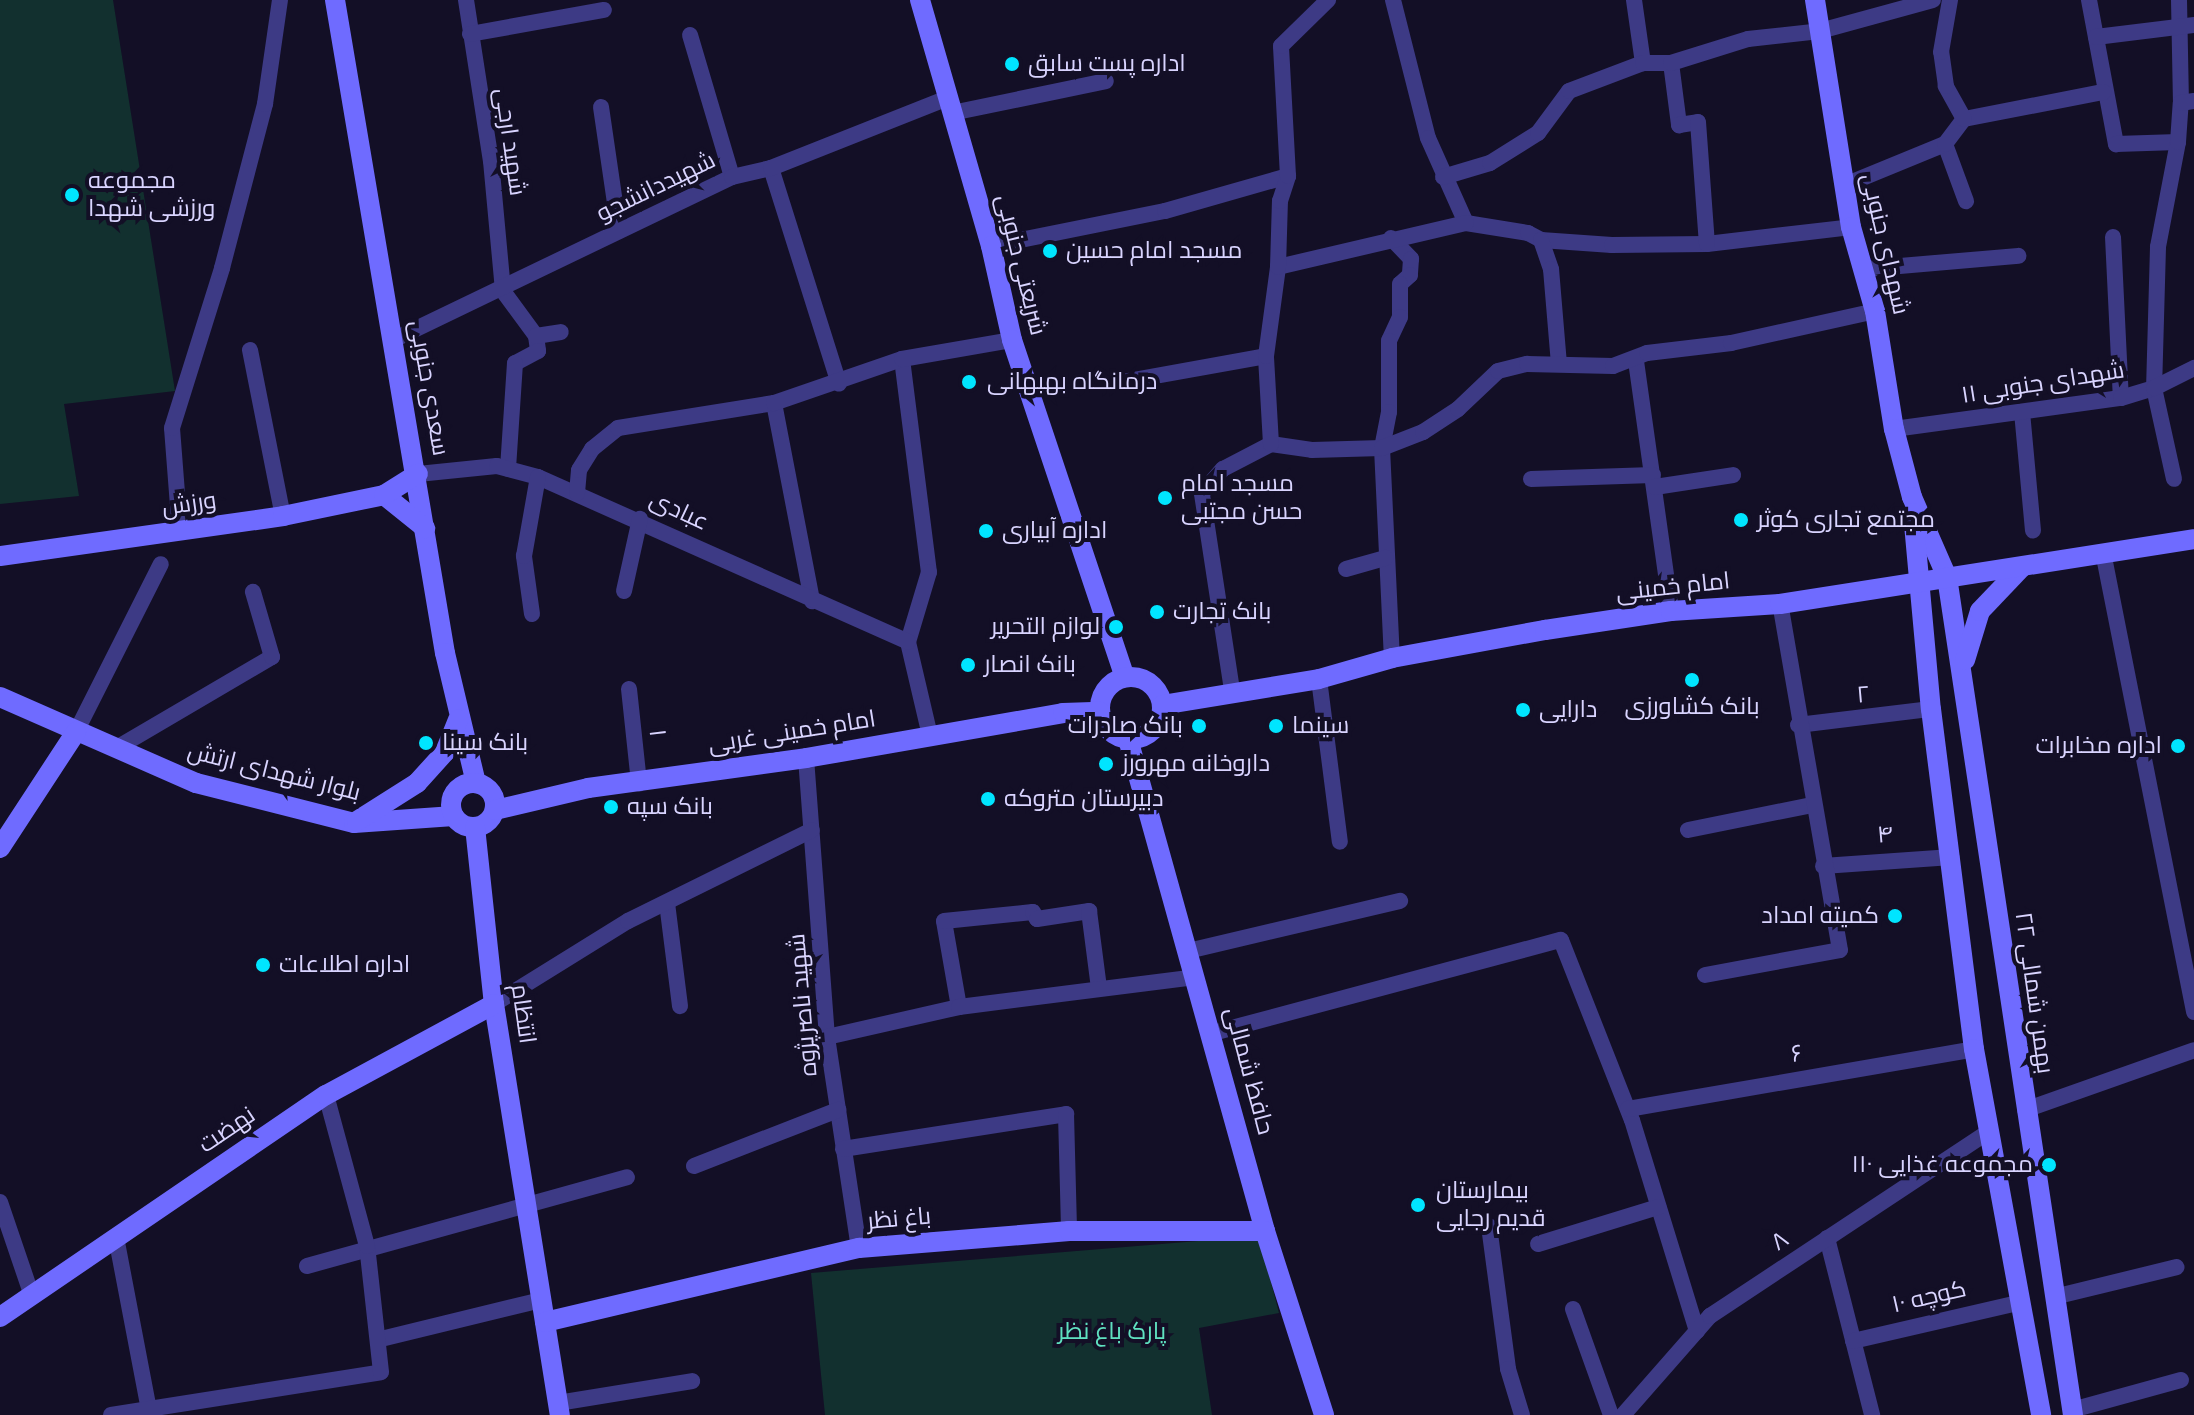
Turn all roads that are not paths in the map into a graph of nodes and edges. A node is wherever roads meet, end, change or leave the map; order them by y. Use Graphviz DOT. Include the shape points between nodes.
graph roads {
  1 [pos="280,0"];
  2 [pos="335,0"];
  3 [pos="466,0"];
  4 [pos="920,0"];
  5 [pos="1328,0"];
  6 [pos="1393,0"];
  7 [pos="1634,0"];
  8 [pos="1815,0"];
  9 [pos="1933,0"];
  10 [pos="1950,0"];
  11 [pos="2089,0"];
  12 [pos="2179,0"];
  13 [pos="583,7"];
  14 [pos="604,10"];
  15 [pos="2188,26"];
  16 [pos="1820,31"];
  17 [pos="470,34"];
  18 [pos="690,35"];
  19 [pos="2096,37"];
  20 [pos="1643,63"];
  21 [pos="1671,63"];
  22 [pos="1106,81"];
  23 [pos="2103,92"];
  24 [pos="2187,102"];
  25 [pos="950,105"];
  26 [pos="601,107"];
  27 [pos="1964,119"];
  28 [pos="2178,142"];
  29 [pos="1945,144"];
  30 [pos="771,168"];
  31 [pos="1288,176"];
  32 [pos="732,177"];
  33 [pos="1443,177"];
  34 [pos="1845,185"];
  35 [pos="1966,201"];
  36 [pos="1466,223"];
  37 [pos="1851,227"];
  38 [pos="619,231"];
  39 [pos="2113,237"];
  40 [pos="1391,238"];
  41 [pos="1541,240"];
  42 [pos="1707,244"];
  43 [pos="991,246"];
  44 [pos="2018,256"];
  45 [pos="1278,267"];
  46 [pos="1865,269"];
  47 [pos="503,291"];
  48 [pos="1875,311"];
  49 [pos="561,332"];
  50 [pos="536,336"];
  51 [pos="393,340"];
  52 [pos="1012,340"];
  53 [pos="250,350"];
  54 [pos="1266,356"];
  55 [pos="902,359"];
  56 [pos="1636,361"];
  57 [pos="1559,364"];
  58 [pos="2194,368"];
  59 [pos="1122,382"];
  60 [pos="839,384"];
  61 [pos="2154,388"];
  62 [pos="2121,398"];
  63 [pos="774,403"];
  64 [pos="2022,412"];
  65 [pos="1894,429"];
  66 [pos="1271,444"];
  67 [pos="1382,448"];
  68 [pos="508,469"];
  69 [pos="418,474"];
  70 [pos="1733,475"];
  71 [pos="538,477"];
  72 [pos="1531,479"];
  73 [pos="2174,479"];
  74 [pos="1654,481"];
  75 [pos="577,493"];
  76 [pos="384,495"];
  77 [pos="1912,497"];
  78 [pos="283,516"];
  79 [pos="640,519"];
  80 [pos="425,528"];
  81 [pos="2033,530"];
  82 [pos="180,532"];
  83 [pos="2194,539"];
  84 [pos="2103,552"];
  85 [pos="0,556"];
  86 [pos="1385,558"];
  87 [pos="161,564"];
  88 [pos="2024,565"];
  89 [pos="1346,569"];
  90 [pos="1947,577"];
  91 [pos="1919,581"];
  92 [pos="624,591"];
  93 [pos="253,592"];
  94 [pos="812,601"];
  95 [pos="1780,604"];
  96 [pos="1671,611"];
  97 [pos="532,614"];
  98 [pos="908,642"];
  99 [pos="1392,658"];
  100 [pos="1964,672"];
  101 [pos="1125,677"];
  102 [pos="1319,679"];
  103 [pos="629,689"];
  104 [pos="1232,690"];
  105 [pos="0,697"];
  106 [pos="1162,705"];
  107 [pos="1931,709"];
  108 [pos="1100,712"];
  109 [pos="458,720"];
  110 [pos="1798,725"];
  111 [pos="76,732"];
  112 [pos="930,736"];
  113 [pos="1128,739"];
  114 [pos="115,749"];
  115 [pos="806,758"];
  116 [pos="476,783"];
  117 [pos="639,783"];
  118 [pos="1812,805"];
  119 [pos="495,810"];
  120 [pos="454,816"];
  121 [pos="354,823"];
  122 [pos="475,827"];
  123 [pos="812,830"];
  124 [pos="1688,830"];
  125 [pos="1340,842"];
  126 [pos="0,848"];
  127 [pos="1952,857"];
  128 [pos="1823,866"];
  129 [pos="1400,901"];
  130 [pos="667,903"];
  131 [pos="1188,951"];
  132 [pos="1705,975"];
  133 [pos="1195,977"];
  134 [pos="1099,988"];
  135 [pos="494,1004"];
  136 [pos="680,1006"];
  137 [pos="959,1007"];
  138 [pos="2194,1012"];
  139 [pos="1213,1033"];
  140 [pos="827,1037"];
  141 [pos="1974,1049"];
  142 [pos="2194,1050"];
  143 [pos="326,1095"];
  144 [pos="1628,1109"];
  145 [pos="838,1110"];
  146 [pos="2025,1110"];
  147 [pos="1986,1133"];
  148 [pos="843,1149"];
  149 [pos="694,1166"];
  150 [pos="627,1177"];
  151 [pos="0,1202"];
  152 [pos="526,1207"];
  153 [pos="1658,1207"];
  154 [pos="1489,1226"];
  155 [pos="1069,1231"];
  156 [pos="1265,1231"];
  157 [pos="116,1237"];
  158 [pos="1827,1238"];
  159 [pos="1538,1244"];
  160 [pos="367,1246"];
  161 [pos="859,1248"];
  162 [pos="307,1266"];
  163 [pos="2177,1267"];
  164 [pos="32,1296"];
  165 [pos="2058,1296"];
  166 [pos="541,1300"];
  167 [pos="2018,1303"];
  168 [pos="1573,1309"];
  169 [pos="0,1317"];
  170 [pos="545,1322"];
  171 [pos="1697,1331"];
  172 [pos="381,1339"];
  173 [pos="1853,1341"];
  174 [pos="2181,1380"];
  175 [pos="692,1381"];
  176 [pos="559,1409"];
  177 [pos="149,1412"];
  178 [pos="2072,1412"];
  179 [pos="111,1415"];
  180 [pos="1324,1415"];
  181 [pos="1522,1415"];
  182 [pos="1611,1415"];
  183 [pos="1623,1415"];
  184 [pos="1872,1415"];
  185 [pos="2041,1415"];
  1 -- 82 [label="street" via="265,104 172,428"];
  2 -- 51 [label="main road, سعدی جنوبی"];
  3 -- 17 [label="street, شهید ارجی"];
  4 -- 25 [label="main road, شریعتی جنوبی"];
  5 -- 31 [label="street" via="1281,46"];
  6 -- 33 [label="street"];
  7 -- 20 [label="street"];
  8 -- 16 [label="main road, شهدای جنوبی"];
  9 -- 16 [label="street"];
  10 -- 27 [label="street" via="1941,52 1946,86"];
  11 -- 19 [label="street"];
  12 -- 15 [label="street"];
  13 -- 14 [label="street"];
  13 -- 17 [label="street"];
  15 -- 19 [label="street"];
  15 -- 24 [label="street"];
  16 -- 21 [label="street" via="1735,42"];
  16 -- 34 [label="main road, شهدای جنوبی"];
  17 -- 47 [label="street, شهید ارجی" via="491,161"];
  18 -- 32 [label="street"];
  19 -- 23 [label="street"];
  20 -- 21 [label="street"];
  20 -- 33 [label="street" via="1569,91 1538,133 1490,163"];
  21 -- 42 [label="street" via="1679,125 1698,122"];
  22 -- 25 [label="street, شهیددانشجو"];
  23 -- 27 [label="street"];
  23 -- 28 [label="street" via="2116,144"];
  24 -- 28 [label="street"];
  25 -- 30 [label="street, شهیددانشجو"];
  25 -- 43 [label="main road, شریعتی جنوبی"];
  26 -- 38 [label="street"];
  27 -- 29 [label="street"];
  28 -- 61 [label="street" via="2158,247"];
  29 -- 34 [label="street"];
  29 -- 35 [label="street"];
  30 -- 32 [label="street, شهیددانشجو"];
  30 -- 60 [label="street"];
  31 -- 43 [label="street" via="1165,211"];
  31 -- 45 [label="street" via="1280,201"];
  32 -- 38 [label="street, شهیددانشجو"];
  33 -- 36 [label="street"];
  34 -- 37 [label="main road, شهدای جنوبی"];
  36 -- 40 [label="street"];
  36 -- 41 [label="street"];
  37 -- 42 [label="street"];
  37 -- 46 [label="main road, شهدای جنوبی"];
  38 -- 47 [label="street, شهیددانشجو"];
  39 -- 62 [label="street"];
  40 -- 45 [label="street"];
  40 -- 67 [label="street" via="1411,259 1410,275 1400,284 1400,317 1389,341 1389,412"];
  41 -- 42 [label="street"];
  41 -- 57 [label="street" via="1551,269"];
  43 -- 52 [label="main road, شریعتی جنوبی"];
  44 -- 46 [label="street"];
  45 -- 54 [label="street"];
  46 -- 48 [label="main road, شهدای جنوبی"];
  47 -- 50 [label="street"];
  47 -- 51 [label="street, شهیددانشجو"];
  48 -- 56 [label="street" via="1731,343 1647,353"];
  48 -- 65 [label="main road, شهدای جنوبی"];
  49 -- 50 [label="street"];
  50 -- 68 [label="street" via="538,351 515,363"];
  51 -- 69 [label="main road, سعدی جنوبی"];
  52 -- 55 [label="street"];
  52 -- 101 [label="main road, شریعتی جنوبی"];
  53 -- 78 [label="street"];
  54 -- 59 [label="street"];
  54 -- 66 [label="street"];
  55 -- 60 [label="street"];
  55 -- 98 [label="street" via="929,572"];
  56 -- 57 [label="street" via="1613,366"];
  56 -- 74 [label="street"];
  57 -- 67 [label="street" via="1498,371 1458,409 1423,432"];
  58 -- 61 [label="street, ۱۱ شهدای جنوبی"];
  60 -- 63 [label="street"];
  61 -- 62 [label="street, ۱۱ شهدای جنوبی"];
  61 -- 73 [label="street"];
  62 -- 64 [label="street, ۱۱ شهدای جنوبی"];
  63 -- 75 [label="street" via="618,428 592,449 579,470"];
  63 -- 94 [label="street"];
  64 -- 65 [label="street, ۱۱ شهدای جنوبی"];
  64 -- 81 [label="street"];
  65 -- 77 [label="main road, شهدای جنوبی"];
  66 -- 67 [label="street" via="1312,450"];
  66 -- 104 [label="street" via="1223,469 1202,493"];
  67 -- 86 [label="street"];
  68 -- 69 [label="street, عبادی"];
  68 -- 71 [label="street, عبادی"];
  69 -- 76 [label="main road, ورزش"];
  69 -- 80 [label="main road, سعدی جنوبی"];
  70 -- 74 [label="street"];
  71 -- 75 [label="street, عبادی"];
  71 -- 97 [label="street" via="524,556"];
  72 -- 74 [label="street"];
  74 -- 96 [label="street"];
  75 -- 79 [label="street, عبادی"];
  76 -- 78 [label="main road, ورزش"];
  76 -- 80 [label="main road"];
  77 -- 90 [label="main road, شهدای جنوبی"];
  77 -- 91 [label="main road, شهدای جنوبی"];
  78 -- 82 [label="main road, ورزش"];
  79 -- 92 [label="street"];
  79 -- 94 [label="street, عبادی"];
  80 -- 109 [label="main road, سعدی جنوبی"];
  82 -- 85 [label="main road, ورزش"];
  83 -- 84 [label="main road, امام خمینی"];
  84 -- 88 [label="main road, امام خمینی"];
  84 -- 138 [label="street"];
  86 -- 89 [label="street"];
  86 -- 99 [label="street"];
  87 -- 111 [label="street"];
  88 -- 90 [label="main road, امام خمینی"];
  88 -- 100 [label="main road" via="1980,611 1968,640"];
  90 -- 91 [label="main road, امام خمینی"];
  90 -- 100 [label="main road, ۲۲ بهمن شمالی"];
  91 -- 95 [label="main road, امام خمینی"];
  91 -- 107 [label="main road"];
  93 -- 114 [label="street" via="272,657"];
  94 -- 98 [label="street, عبادی"];
  95 -- 96 [label="main road, امام خمینی"];
  95 -- 110 [label="street"];
  96 -- 99 [label="main road, امام خمینی"];
  98 -- 112 [label="street"];
  99 -- 102 [label="main road, امام خمینی"];
  100 -- 146 [label="main road, ۲۲ بهمن شمالی"];
  101 -- 106 [label="main road" via="1150,683"];
  101 -- 108 [label="main road" via="1107,687"];
  102 -- 104 [label="main road, امام خمینی"];
  102 -- 125 [label="street"];
  103 -- 117 [label="street, ۱"];
  104 -- 106 [label="main road, امام خمینی"];
  105 -- 111 [label="main road, بلوار شهدای ارتش"];
  106 -- 113 [label="main road" via="1154,728"];
  107 -- 110 [label="street, ۲"];
  107 -- 127 [label="main road"];
  108 -- 112 [label="main road, امام خمینی غربی" via="1063,713"];
  108 -- 113 [label="main road" via="1107,729"];
  109 -- 116 [label="main road, سعدی جنوبی"];
  109 -- 121 [label="main road" via="445,752 417,783"];
  110 -- 118 [label="street"];
  111 -- 114 [label="main road, بلوار شهدای ارتش"];
  111 -- 126 [label="main road"];
  112 -- 115 [label="main road, امام خمینی غربی"];
  113 -- 131 [label="main road, حافظ شمالی"];
  114 -- 121 [label="main road, بلوار شهدای ارتش" via="196,783"];
  115 -- 117 [label="main road, امام خمینی غربی"];
  115 -- 123 [label="street, شهید ناصرپژوه"];
  116 -- 119 [label="main road" via="491,792"];
  116 -- 120 [label="main road" via="455,793"];
  117 -- 119 [label="main road, امام خمینی غربی" via="588,788"];
  118 -- 124 [label="street"];
  118 -- 128 [label="street"];
  119 -- 122 [label="main road" via="488,822"];
  120 -- 121 [label="main road, بلوار شهدای ارتش"];
  120 -- 122 [label="main road"];
  122 -- 135 [label="main road, انتظام"];
  123 -- 130 [label="street"];
  123 -- 140 [label="street, شهید ناصرپژوه"];
  127 -- 128 [label="street, ۴"];
  127 -- 141 [label="main road"];
  128 -- 132 [label="street" via="1840,950"];
  129 -- 131 [label="street"];
  130 -- 135 [label="street"];
  130 -- 136 [label="street"];
  131 -- 133 [label="main road, حافظ شمالی"];
  133 -- 134 [label="street"];
  133 -- 139 [label="main road, حافظ شمالی"];
  134 -- 137 [label="street"];
  134 -- 137 [label="street" via="1089,911 1037,919 1033,912 944,921"];
  135 -- 143 [label="main road, نهضت"];
  135 -- 152 [label="main road, انتظام"];
  137 -- 140 [label="street"];
  139 -- 144 [label="street" via="1561,940"];
  139 -- 156 [label="main road, حافظ شمالی"];
  140 -- 145 [label="street, شهید ناصرپژوه"];
  141 -- 144 [label="street, ۶"];
  141 -- 147 [label="main road"];
  142 -- 146 [label="street"];
  143 -- 157 [label="main road, نهضت"];
  143 -- 160 [label="street"];
  144 -- 153 [label="street"];
  145 -- 148 [label="street, شهید ناصرپژوه"];
  145 -- 149 [label="street"];
  146 -- 165 [label="main road, ۲۲ بهمن شمالی"];
  147 -- 158 [label="street, ۸"];
  147 -- 167 [label="main road"];
  148 -- 155 [label="street" via="1066,1114"];
  148 -- 161 [label="street, شهید ناصرپژوه"];
  150 -- 152 [label="street"];
  151 -- 164 [label="street"];
  152 -- 160 [label="street"];
  152 -- 166 [label="main road, انتظام"];
  153 -- 159 [label="street"];
  153 -- 171 [label="street"];
  154 -- 181 [label="street" via="1508,1369"];
  155 -- 156 [label="main road, باغ نظر"];
  155 -- 161 [label="main road, باغ نظر"];
  156 -- 180 [label="main road, حافظ شمالی"];
  157 -- 164 [label="main road, نهضت"];
  157 -- 177 [label="street"];
  158 -- 171 [label="street, ۸" via="1710,1316"];
  158 -- 173 [label="street"];
  160 -- 162 [label="street"];
  160 -- 172 [label="street"];
  161 -- 170 [label="main road, باغ نظر"];
  163 -- 165 [label="street"];
  164 -- 169 [label="main road, نهضت"];
  165 -- 178 [label="main road, ۲۲ بهمن شمالی"];
  166 -- 170 [label="main road, انتظام"];
  166 -- 172 [label="street"];
  167 -- 173 [label="street, کوچه ۱۰"];
  167 -- 185 [label="main road"];
  168 -- 182 [label="street"];
  170 -- 176 [label="main road, انتظام"];
  171 -- 183 [label="street, ۸"];
  172 -- 177 [label="street" via="381,1372"];
  173 -- 184 [label="street"];
  174 -- 178 [label="street"];
  175 -- 176 [label="street"];
  177 -- 179 [label="street"];
}
